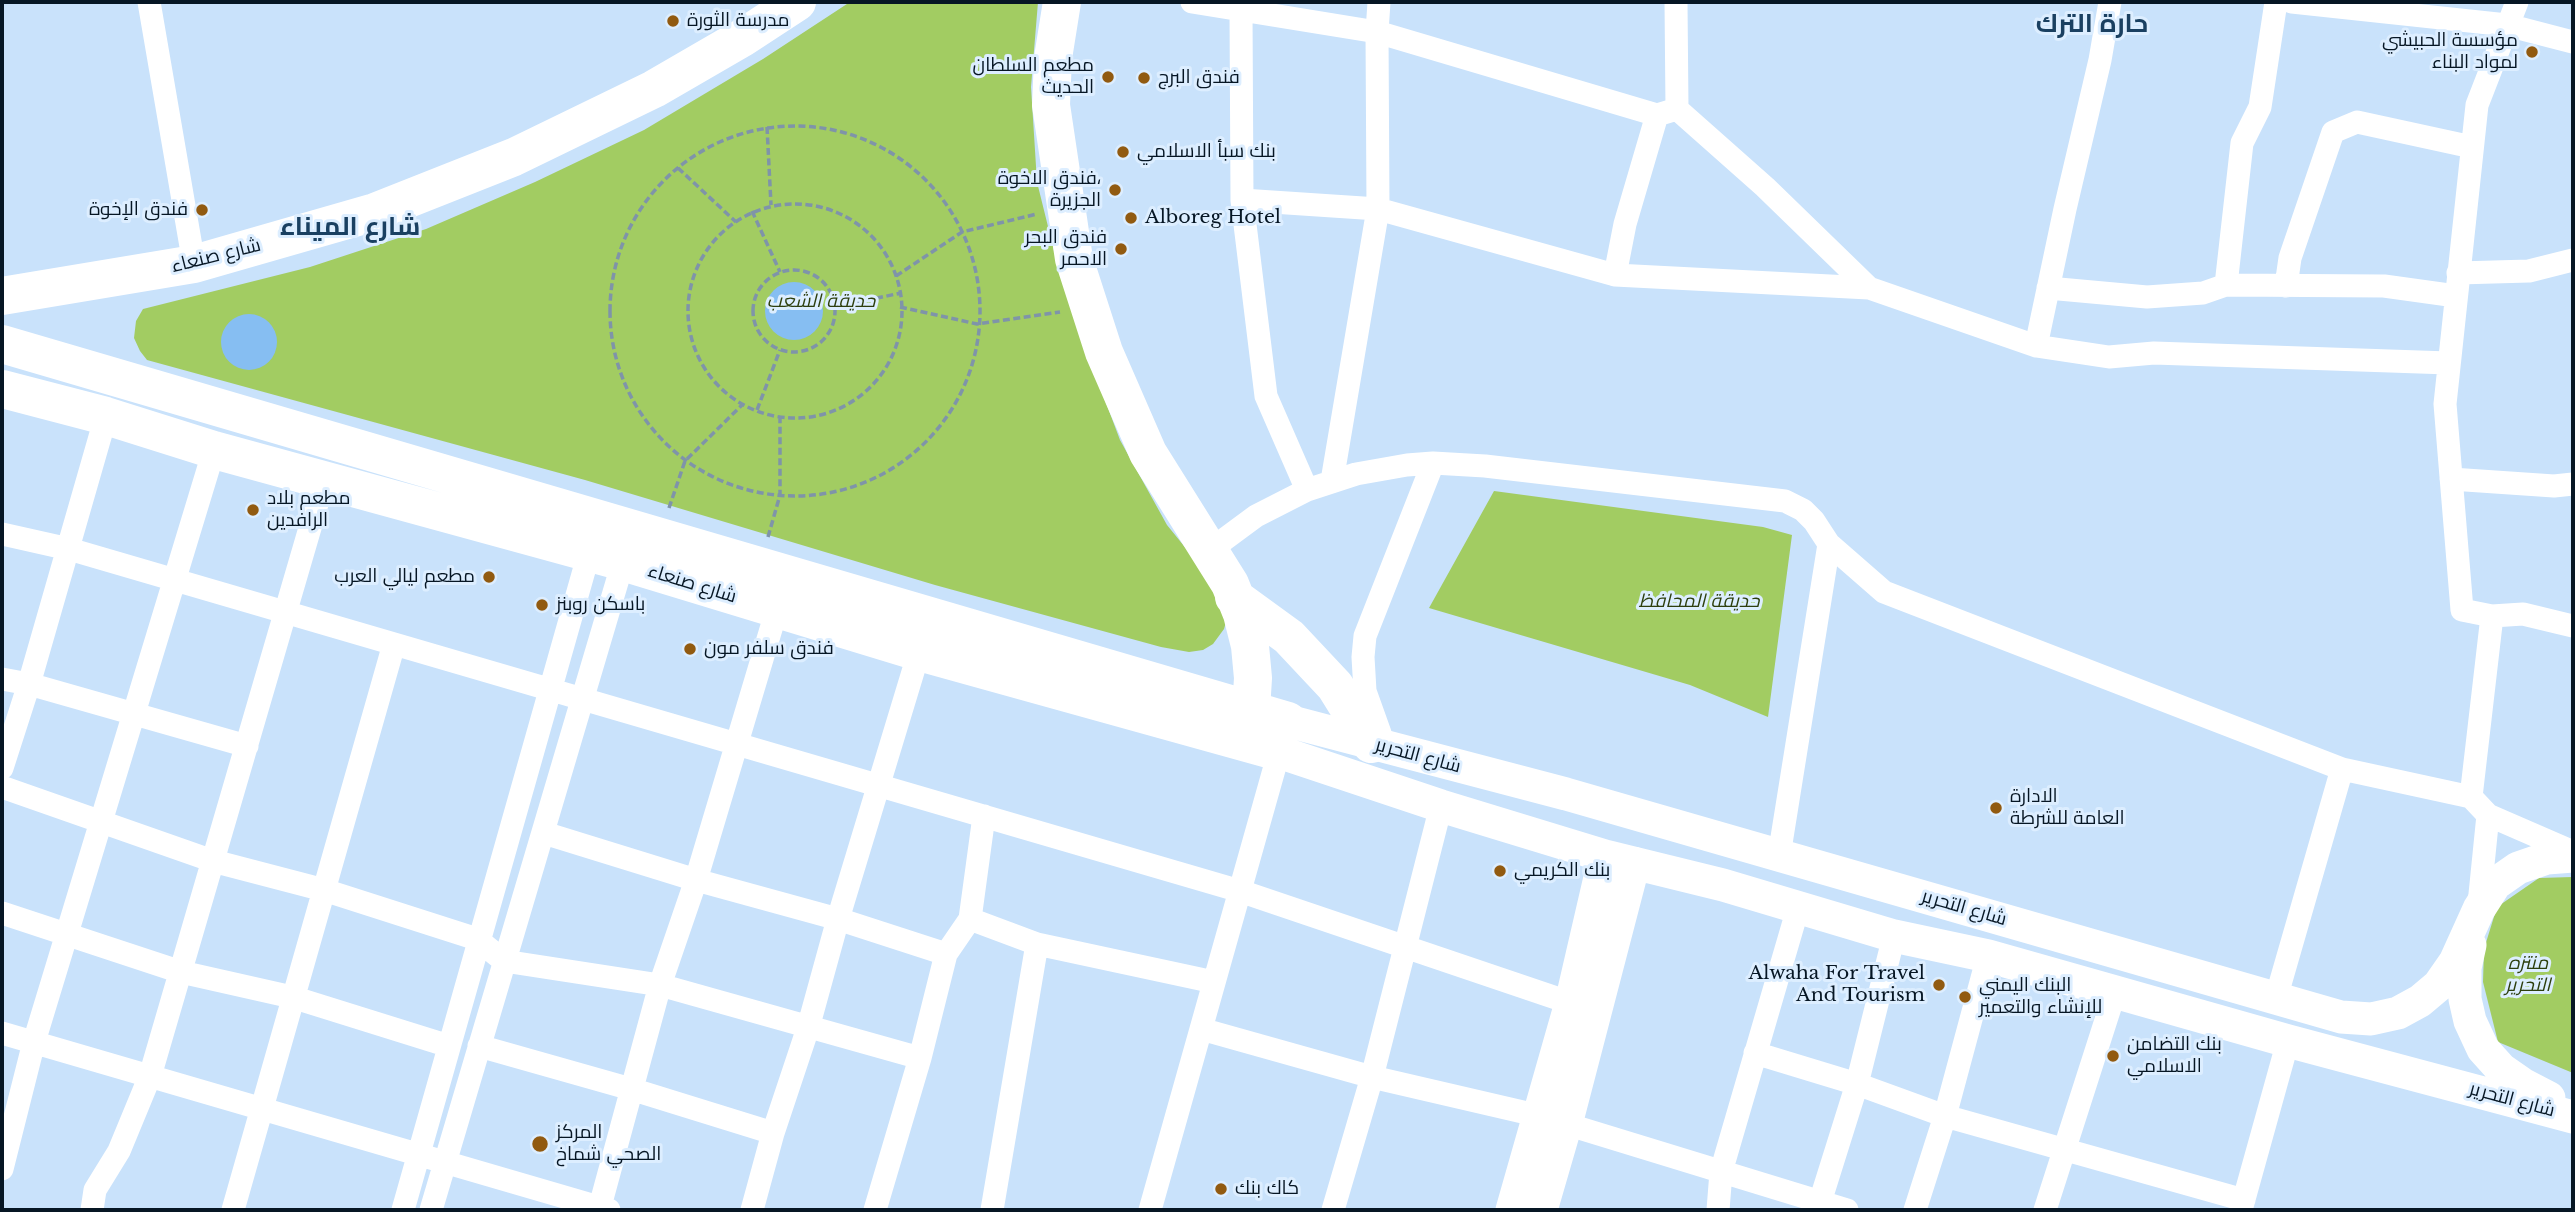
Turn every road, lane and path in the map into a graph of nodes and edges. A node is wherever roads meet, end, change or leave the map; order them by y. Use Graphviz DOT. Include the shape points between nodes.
graph roads {
  1 [pos="149,2"];
  2 [pos="797,2"];
  3 [pos="1062,2"];
  4 [pos="1192,2"];
  5 [pos="1379,2"];
  6 [pos="1676,2"];
  7 [pos="2110,2"];
  8 [pos="2276,2"];
  9 [pos="2292,2"];
  10 [pos="2518,2"];
  11 [pos="1242,7"];
  12 [pos="2420,9"];
  13 [pos="2507,25"];
  14 [pos="1377,32"];
  15 [pos="2573,43"];
  16 [pos="1667,112"];
  17 [pos="767,127"];
  18 [pos="2472,147"];
  19 [pos="678,168"];
  20 [pos="1242,200"];
  21 [pos="771,206"];
  22 [pos="1066,206"];
  23 [pos="1378,209"];
  24 [pos="752,211"];
  25 [pos="736,222"];
  26 [pos="962,232"];
  27 [pos="2573,260"];
  28 [pos="194,264"];
  29 [pos="780,272"];
  30 [pos="1615,275"];
  31 [pos="895,276"];
  32 [pos="2457,284"];
  33 [pos="2226,285"];
  34 [pos="2286,286"];
  35 [pos="1870,288"];
  36 [pos="2048,288"];
  37 [pos="901,293"];
  38 [pos="2,296"];
  39 [pos="835,307"];
  40 [pos="900,307"];
  41 [pos="1090,307"];
  42 [pos="977,324"];
  43 [pos="2,344"];
  44 [pos="2036,346"];
  45 [pos="780,349"];
  46 [pos="2449,363"];
  47 [pos="2,389"];
  48 [pos="743,404"];
  49 [pos="757,410"];
  50 [pos="106,416"];
  51 [pos="780,417"];
  52 [pos="214,450"];
  53 [pos="685,461"];
  54 [pos="1433,463"];
  55 [pos="2451,479"];
  56 [pos="324,480"];
  57 [pos="1332,481"];
  58 [pos="2573,484"];
  59 [pos="1307,490"];
  60 [pos="780,495"];
  61 [pos="2,534"];
  62 [pos="659,537"];
  63 [pos="1829,544"];
  64 [pos="69,550"];
  65 [pos="1210,550"];
  66 [pos="606,558"];
  67 [pos="760,566"];
  68 [pos="174,580"];
  69 [pos="1234,597"];
  70 [pos="777,609"];
  71 [pos="285,612"];
  72 [pos="2492,616"];
  73 [pos="2573,626"];
  74 [pos="394,644"];
  75 [pos="919,652"];
  76 [pos="2,679"];
  77 [pos="29,684"];
  78 [pos="549,690"];
  79 [pos="582,699"];
  80 [pos="1251,710"];
  81 [pos="134,714"];
  82 [pos="1284,736"];
  83 [pos="737,744"];
  84 [pos="247,746"];
  85 [pos="1380,746"];
  86 [pos="2,768"];
  87 [pos="2342,769"];
  88 [pos="879,786"];
  89 [pos="2,787"];
  90 [pos="2471,797"];
  91 [pos="1441,806"];
  92 [pos="2488,815"];
  93 [pos="984,817"];
  94 [pos="100,823"];
  95 [pos="544,832"];
  96 [pos="1735,842"];
  97 [pos="2573,854"];
  98 [pos="1786,857"];
  99 [pos="1620,859"];
  100 [pos="213,861"];
  101 [pos="696,880"];
  102 [pos="1723,886"];
  103 [pos="324,890"];
  104 [pos="1240,891"];
  105 [pos="1790,906"];
  106 [pos="2479,909"];
  107 [pos="2,913"];
  108 [pos="838,919"];
  109 [pos="970,919"];
  110 [pos="67,934"];
  111 [pos="1894,936"];
  112 [pos="478,942"];
  113 [pos="1037,944"];
  114 [pos="1404,947"];
  115 [pos="946,954"];
  116 [pos="1988,956"];
  117 [pos="504,961"];
  118 [pos="181,972"];
  119 [pos="1214,982"];
  120 [pos="660,985"];
  121 [pos="2115,992"];
  122 [pos="2276,998"];
  123 [pos="293,999"];
  124 [pos="1571,1003"];
  125 [pos="808,1027"];
  126 [pos="1201,1030"];
  127 [pos="2,1032"];
  128 [pos="2288,1041"];
  129 [pos="34,1042"];
  130 [pos="449,1046"];
  131 [pos="479,1046"];
  132 [pos="1755,1053"];
  133 [pos="920,1058"];
  134 [pos="150,1076"];
  135 [pos="1372,1077"];
  136 [pos="1857,1084"];
  137 [pos="631,1089"];
  138 [pos="262,1109"];
  139 [pos="2573,1110"];
  140 [pos="1945,1116"];
  141 [pos="2573,1116"];
  142 [pos="1553,1120"];
  143 [pos="773,1133"];
  144 [pos="2065,1149"];
  145 [pos="418,1155"];
  146 [pos="444,1163"];
  147 [pos="2,1168"];
  148 [pos="1721,1172"];
  149 [pos="1820,1202"];
  150 [pos="2242,1205"];
  151 [pos="1544,1206"];
  152 [pos="603,1209"];
  153 [pos="92,1210"];
  154 [pos="233,1210"];
  155 [pos="403,1210"];
  156 [pos="431,1210"];
  157 [pos="752,1210"];
  158 [pos="876,1210"];
  159 [pos="992,1210"];
  160 [pos="1150,1210"];
  161 [pos="1333,1210"];
  162 [pos="1512,1210"];
  163 [pos="1718,1210"];
  164 [pos="1847,1210"];
  165 [pos="1915,1210"];
  166 [pos="2045,1210"];
  1 -- 28 [label="street"];
  2 -- 28 [label="highway, شارع صنعاء" via="654,89 514,157 375,212"];
  3 -- 22 [label="highway" via="1051,104"];
  4 -- 11 [label="street"];
  5 -- 14 [label="street"];
  6 -- 16 [label="street"];
  7 -- 36 [label="street"];
  8 -- 33 [label="street" via="2260,107 2242,143"];
  9 -- 12 [label="street"];
  10 -- 13 [label="street"];
  11 -- 14 [label="street"];
  11 -- 20 [label="street"];
  12 -- 13 [label="street"];
  13 -- 15 [label="street"];
  13 -- 18 [label="street" via="2477,105"];
  14 -- 16 [label="street"];
  14 -- 23 [label="street"];
  16 -- 30 [label="street" via="1625,224"];
  16 -- 35 [label="street" via="1765,187"];
  17 -- 19 [label="path" via="719,140"];
  17 -- 21 [label="path"];
  17 -- 26 [label="path" via="847,130 913,164 957,216"];
  18 -- 32 [label="street"];
  18 -- 34 [label="street" via="2357,122 2333,132 2290,258"];
  19 -- 25 [label="path"];
  19 -- 53 [label="path" via="660,181 617,252 610,338 636,410"];
  20 -- 23 [label="street"];
  20 -- 59 [label="street" via="1266,396"];
  21 -- 24 [label="path"];
  21 -- 31 [label="path" via="825,206 864,227 888,255"];
  22 -- 26 [label="path"];
  22 -- 41 [label="highway" via="1074,259"];
  23 -- 30 [label="street"];
  23 -- 57 [label="street"];
  24 -- 25 [label="path"];
  24 -- 29 [label="path"];
  25 -- 48 [label="path" via="718,235 693,276 688,327 703,368"];
  26 -- 31 [label="path"];
  26 -- 42 [label="path" via="981,289"];
  27 -- 32 [label="street"];
  28 -- 38 [label="highway, شارع صنعاء"];
  29 -- 39 [label="path" via="806,271 821,280"];
  29 -- 45 [label="path" via="755,296 753,318 758,332"];
  30 -- 35 [label="street"];
  31 -- 37 [label="path"];
  32 -- 34 [label="street"];
  32 -- 46 [label="street"];
  33 -- 34 [label="street"];
  33 -- 36 [label="street" via="2203,293 2147,297"];
  35 -- 44 [label="street"];
  36 -- 44 [label="street"];
  37 -- 39 [label="path"];
  37 -- 40 [label="path"];
  39 -- 45 [label="path" via="834,321 815,346 803,352"];
  40 -- 42 [label="path"];
  40 -- 51 [label="path" via="899,340 877,380 837,409 814,417"];
  41 -- 42 [label="path"];
  41 -- 65 [label="highway" via="1104,352 1148,453"];
  42 -- 60 [label="path" via="975,362 938,430 888,473 827,495"];
  43 -- 62 [label="highway, شارع صنعاء"];
  44 -- 46 [label="street" via="2109,357 2154,353"];
  45 -- 49 [label="path"];
  46 -- 55 [label="street" via="2445,404"];
  47 -- 50 [label="highway, شارع صنعاء"];
  48 -- 49 [label="path"];
  48 -- 53 [label="path"];
  49 -- 51 [label="path"];
  50 -- 52 [label="highway, شارع صنعاء"];
  50 -- 64 [label="street"];
  51 -- 60 [label="path"];
  52 -- 56 [label="highway, شارع صنعاء"];
  52 -- 68 [label="street"];
  53 -- 60 [label="path" via="759,495"];
  53 -- 62 [label="path"];
  54 -- 57 [label="street" via="1382,468"];
  54 -- 63 [label="street" via="1785,501 1814,521"];
  54 -- 85 [label="street" via="1365,636 1365,691"];
  55 -- 58 [label="street"];
  55 -- 72 [label="street" via="2462,610"];
  56 -- 66 [label="highway, شارع صنعاء"];
  56 -- 71 [label="street"];
  57 -- 59 [label="street"];
  59 -- 65 [label="street" via="1256,516"];
  60 -- 67 [label="path"];
  61 -- 64 [label="street"];
  62 -- 67 [label="highway, شارع صنعاء"];
  63 -- 87 [label="street" via="1884,592"];
  63 -- 98 [label="street"];
  64 -- 68 [label="street"];
  64 -- 77 [label="street"];
  65 -- 69 [label="highway"];
  66 -- 70 [label="highway, شارع صنعاء"];
  66 -- 78 [label="street"];
  66 -- 79 [label="street"];
  67 -- 80 [label="highway, شارع صنعاء"];
  68 -- 71 [label="street"];
  68 -- 81 [label="street"];
  69 -- 80 [label="highway" via="1250,646"];
  69 -- 85 [label="highway" via="1289,637"];
  70 -- 75 [label="highway, شارع صنعاء"];
  70 -- 83 [label="street"];
  71 -- 74 [label="street"];
  71 -- 84 [label="street"];
  72 -- 73 [label="street" via="2523,614"];
  72 -- 90 [label="street"];
  74 -- 78 [label="street"];
  74 -- 103 [label="street"];
  75 -- 82 [label="highway, شارع صنعاء"];
  75 -- 88 [label="street"];
  76 -- 77 [label="street"];
  77 -- 81 [label="street"];
  77 -- 86 [label="street"];
  78 -- 79 [label="street"];
  78 -- 112 [label="street"];
  79 -- 83 [label="street"];
  79 -- 95 [label="street"];
  80 -- 82 [label="highway, شارع صنعاء"];
  81 -- 84 [label="street"];
  81 -- 94 [label="street"];
  82 -- 85 [label="main road, شارع التحرير"];
  82 -- 91 [label="main road, شارع التحرير"];
  82 -- 104 [label="street"];
  83 -- 88 [label="street"];
  83 -- 101 [label="street"];
  84 -- 100 [label="street"];
  85 -- 96 [label="main road, شارع التحرير"];
  87 -- 90 [label="street"];
  87 -- 122 [label="street"];
  88 -- 93 [label="street"];
  88 -- 108 [label="street"];
  89 -- 94 [label="street"];
  90 -- 92 [label="street"];
  91 -- 99 [label="main road, شارع التحرير"];
  91 -- 114 [label="street"];
  92 -- 97 [label="street"];
  92 -- 106 [label="street"];
  93 -- 104 [label="street"];
  93 -- 109 [label="street"];
  94 -- 100 [label="street"];
  94 -- 110 [label="street"];
  95 -- 101 [label="street"];
  95 -- 117 [label="street"];
  96 -- 98 [label="main road, شارع التحرير"];
  96 -- 102 [label="main road" via="1740,867"];
  97 -- 106 [label="main road, شارع التحرير" via="2518,868 2495,884"];
  98 -- 105 [label="main road" via="1778,893"];
  98 -- 122 [label="main road, شارع التحرير"];
  99 -- 102 [label="main road, شارع التحرير"];
  99 -- 124 [label="main road"];
  99 -- 142 [label="main road"];
  100 -- 103 [label="street"];
  100 -- 118 [label="street"];
  101 -- 108 [label="street"];
  101 -- 120 [label="street"];
  102 -- 105 [label="main road, شارع التحرير"];
  103 -- 112 [label="street"];
  103 -- 123 [label="street"];
  104 -- 114 [label="street"];
  104 -- 119 [label="street"];
  105 -- 111 [label="main road, شارع التحرير"];
  105 -- 132 [label="street"];
  106 -- 122 [label="main road, شارع التحرير" via="2439,985 2398,1013 2371,1019 2341,1017"];
  106 -- 139 [label="main road" via="2465,968 2465,999 2483,1049 2524,1085"];
  107 -- 110 [label="street"];
  108 -- 115 [label="street"];
  108 -- 125 [label="street"];
  109 -- 113 [label="street"];
  109 -- 115 [label="street"];
  110 -- 118 [label="street"];
  110 -- 129 [label="street"];
  111 -- 116 [label="main road, شارع التحرير"];
  111 -- 136 [label="street"];
  112 -- 117 [label="street"];
  112 -- 130 [label="street"];
  113 -- 119 [label="street"];
  113 -- 159 [label="street"];
  114 -- 124 [label="street"];
  114 -- 135 [label="street"];
  115 -- 133 [label="street"];
  116 -- 121 [label="main road, شارع التحرير"];
  116 -- 140 [label="street"];
  117 -- 120 [label="street"];
  117 -- 131 [label="street"];
  118 -- 123 [label="street"];
  118 -- 134 [label="street"];
  119 -- 126 [label="street"];
  120 -- 125 [label="street"];
  120 -- 137 [label="street"];
  121 -- 128 [label="main road, شارع التحرير"];
  121 -- 144 [label="street"];
  123 -- 130 [label="street"];
  123 -- 138 [label="street"];
  124 -- 142 [label="main road"];
  125 -- 133 [label="street"];
  125 -- 143 [label="street"];
  126 -- 135 [label="street"];
  126 -- 160 [label="street"];
  127 -- 129 [label="street"];
  128 -- 141 [label="main road, شارع التحرير"];
  128 -- 150 [label="street"];
  129 -- 134 [label="street"];
  129 -- 147 [label="street"];
  130 -- 145 [label="street"];
  131 -- 137 [label="street"];
  131 -- 146 [label="street"];
  132 -- 136 [label="street"];
  132 -- 148 [label="street"];
  133 -- 158 [label="street"];
  134 -- 138 [label="street"];
  134 -- 153 [label="street" via="119,1151 95,1190"];
  135 -- 142 [label="street"];
  135 -- 161 [label="street"];
  136 -- 140 [label="street"];
  136 -- 149 [label="street"];
  137 -- 143 [label="street"];
  137 -- 152 [label="street"];
  138 -- 145 [label="street"];
  138 -- 154 [label="street"];
  140 -- 144 [label="street"];
  140 -- 165 [label="street"];
  142 -- 148 [label="street"];
  142 -- 151 [label="main road"];
  142 -- 162 [label="main road"];
  143 -- 157 [label="street"];
  144 -- 150 [label="street"];
  144 -- 166 [label="street"];
  145 -- 146 [label="street"];
  145 -- 155 [label="street"];
  146 -- 152 [label="street"];
  146 -- 156 [label="street"];
  148 -- 149 [label="street"];
  148 -- 163 [label="street"];
  149 -- 164 [label="street"];
}
